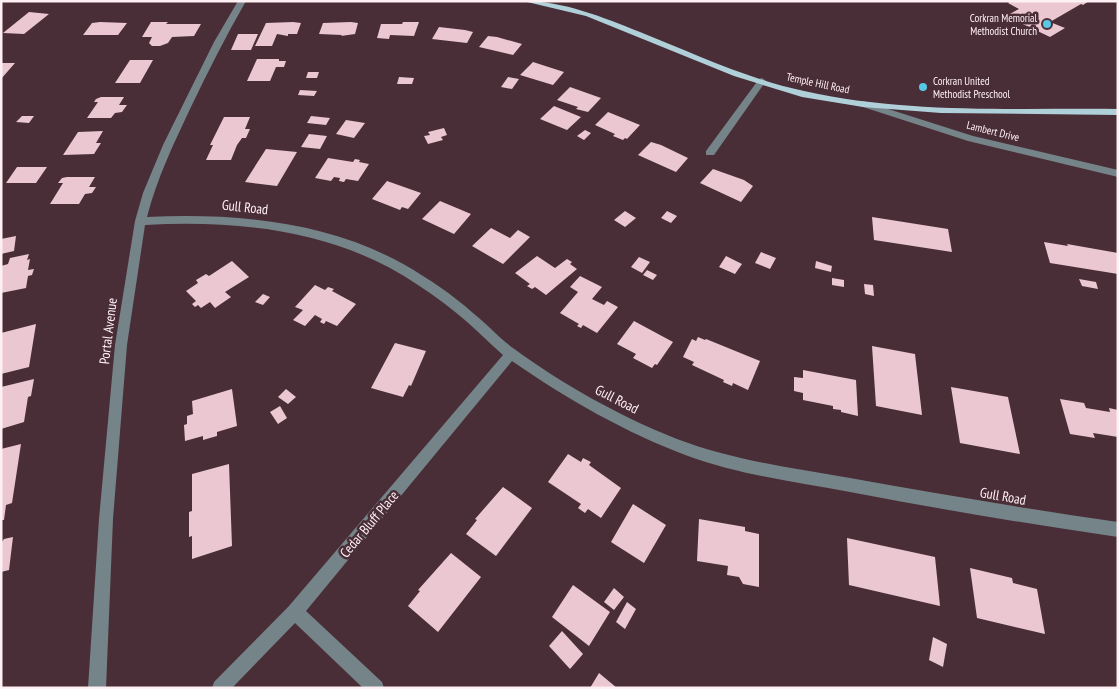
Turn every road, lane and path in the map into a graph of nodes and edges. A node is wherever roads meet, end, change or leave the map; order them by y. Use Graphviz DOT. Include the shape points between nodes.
graph roads {
  1 [pos="242,1"];
  2 [pos="527,1"];
  3 [pos="762,82"];
  4 [pos="863,104"];
  5 [pos="1118,112"];
  6 [pos="710,154"];
  7 [pos="1118,174"];
  8 [pos="140,222"];
  9 [pos="511,354"];
  10 [pos="1118,530"];
  11 [pos="295,612"];
  12 [pos="97,688"];
  13 [pos="220,688"];
  14 [pos="376,688"];
  1 -- 8 [label="street, Portal Avenue" via="218,42 168,145"];
  2 -- 3 [label="main road, Temple Hill Road" via="588,14"];
  3 -- 4 [label="main road, Temple Hill Road" via="802,94"];
  3 -- 6 [label="street"];
  4 -- 5 [label="main road, Temple Hill Road" via="941,110"];
  4 -- 7 [label="street, Lambert Drive" via="971,139"];
  8 -- 9 [label="street, Gull Road" via="194,218 268,223 356,247 417,278 465,313"];
  8 -- 12 [label="street, Portal Avenue" via="121,345 106,519"];
  9 -- 10 [label="street, Gull Road" via="589,403 669,443 728,462"];
  9 -- 11 [label="street, Cedar Bluff Place"];
  11 -- 13 [label="street, Cedar Bluff Place"];
  11 -- 14 [label="street"];
}
